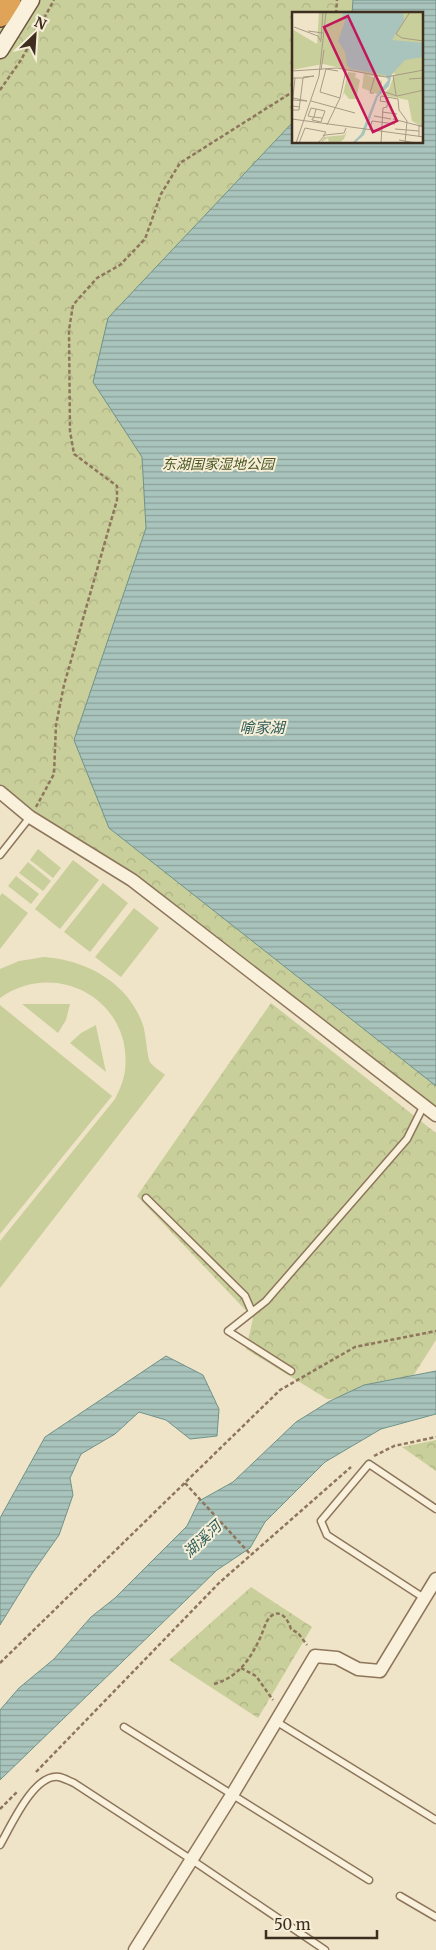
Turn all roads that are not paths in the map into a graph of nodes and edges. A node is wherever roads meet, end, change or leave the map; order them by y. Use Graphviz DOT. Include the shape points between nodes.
graph roads {
  1 [pos="10,0"];
  2 [pos="31,0"];
  3 [pos="0,16"];
  4 [pos="0,50"];
  5 [pos="0,792"];
  6 [pos="30,817"];
  7 [pos="1,852"];
  8 [pos="424,1105"];
  9 [pos="436,1115"];
  10 [pos="146,1198"];
  11 [pos="252,1312"];
  12 [pos="291,1372"];
  13 [pos="436,1509"];
  14 [pos="436,1579"];
  15 [pos="424,1598"];
  16 [pos="279,1717"];
  17 [pos="124,1727"];
  18 [pos="232,1795"];
  19 [pos="436,1820"];
  20 [pos="0,1845"];
  21 [pos="192,1860"];
  22 [pos="369,1880"];
  23 [pos="400,1896"];
  24 [pos="436,1917"];
  25 [pos="135,1950"];
  26 [pos="325,1950"];
  1 -- 3 [label="highway"];
  2 -- 4 [label="main road"];
  5 -- 6 [label="street"];
  6 -- 7 [label="lane"];
  6 -- 8 [label="street" via="132,880"];
  8 -- 9 [label="street"];
  8 -- 11 [label="lane" via="407,1139 266,1301"];
  10 -- 11 [label="lane" via="245,1296"];
  11 -- 12 [label="lane" via="228,1330"];
  13 -- 15 [label="lane" via="369,1464 321,1521 327,1535"];
  14 -- 15 [label="street"];
  15 -- 16 [label="street" via="380,1671 358,1669 336,1658 315,1656"];
  16 -- 18 [label="street"];
  16 -- 19 [label="lane"];
  17 -- 18 [label="lane"];
  18 -- 21 [label="street"];
  18 -- 22 [label="lane"];
  20 -- 21 [label="lane" via="30,1794 43,1780 58,1777 74,1783"];
  21 -- 25 [label="street"];
  21 -- 26 [label="lane"];
  23 -- 24 [label="lane"];
}
